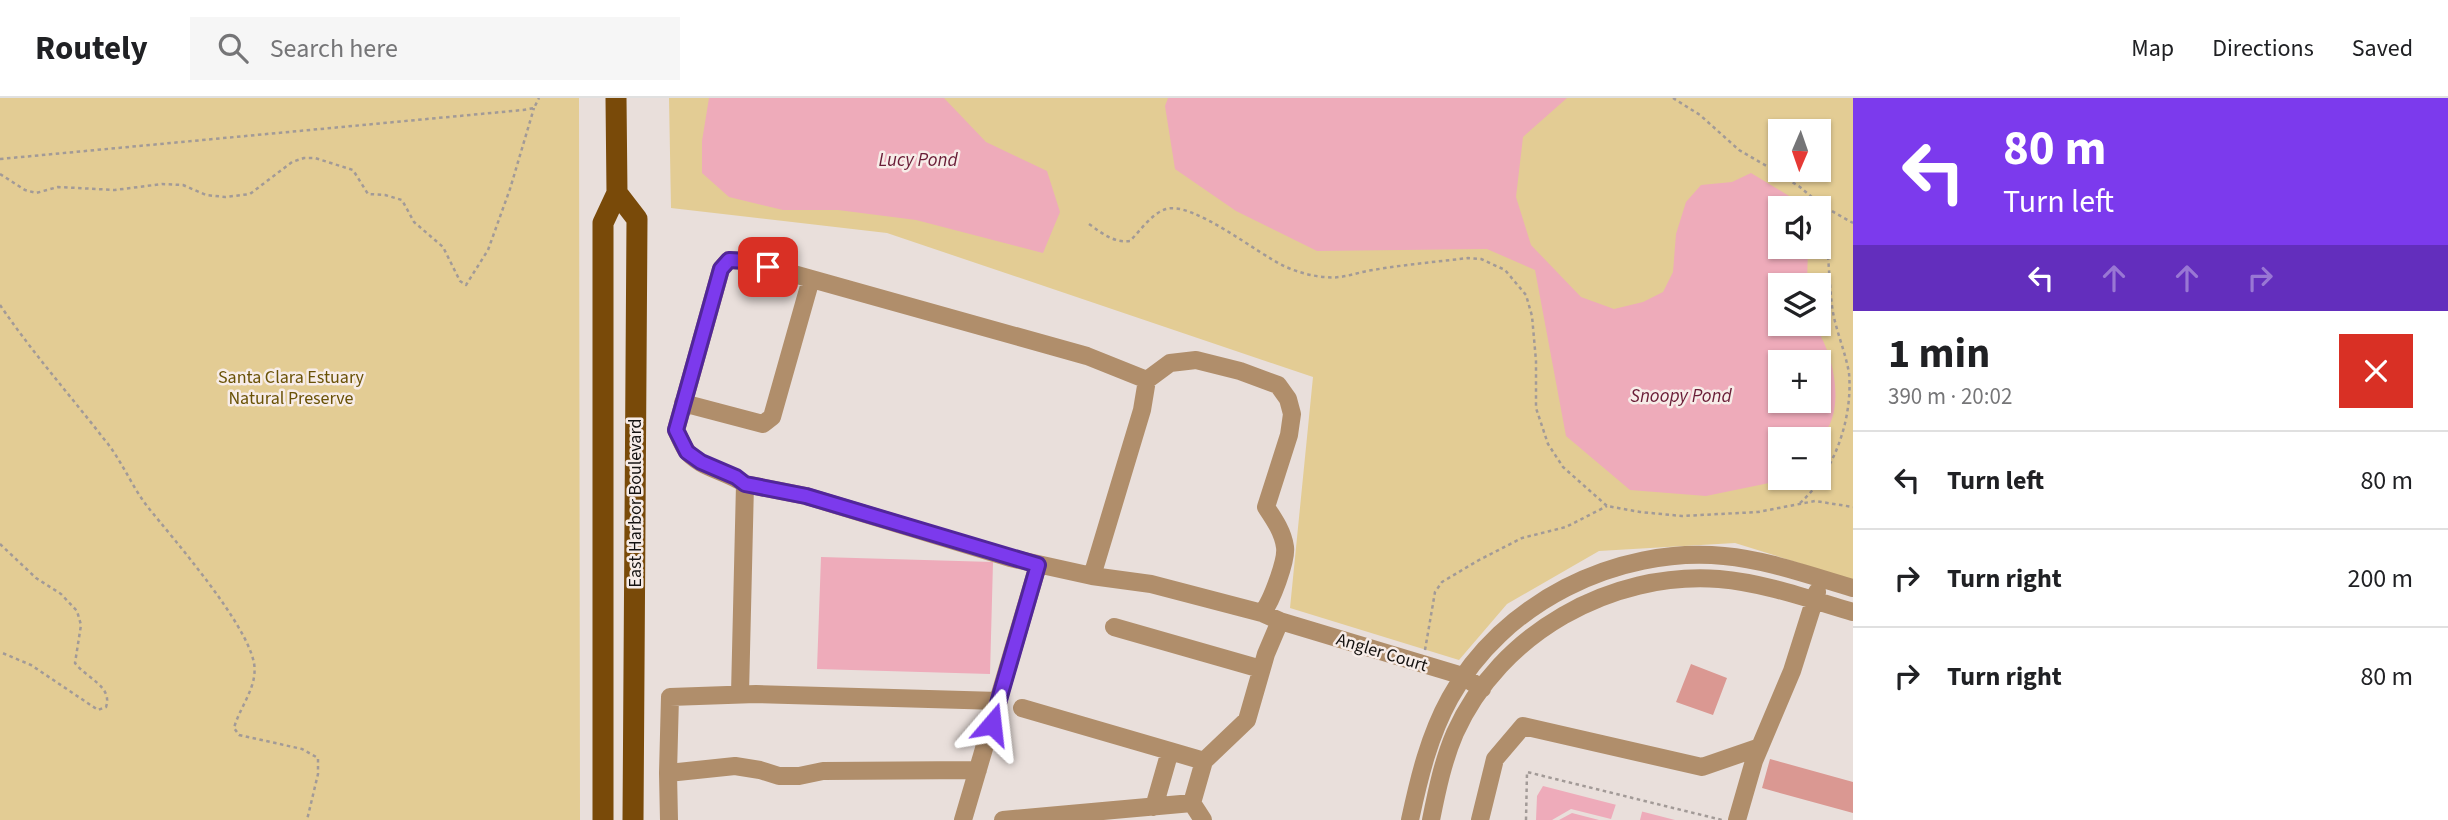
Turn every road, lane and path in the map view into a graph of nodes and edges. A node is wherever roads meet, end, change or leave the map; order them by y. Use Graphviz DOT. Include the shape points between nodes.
graph roads {
  1 [pos="539,98"];
  2 [pos="616,98"];
  3 [pos="1673,98"];
  4 [pos="534,108"];
  5 [pos="0,159"];
  6 [pos="0,174"];
  7 [pos="617,193"];
  8 [pos="1810,196"];
  9 [pos="1831,211"];
  10 [pos="1853,223"];
  11 [pos="1089,225"];
  12 [pos="1828,259"];
  13 [pos="811,279"];
  14 [pos="0,305"];
  15 [pos="1147,380"];
  16 [pos="683,403"];
  17 [pos="745,484"];
  18 [pos="1798,504"];
  19 [pos="1607,506"];
  20 [pos="1853,507"];
  21 [pos="0,544"];
  22 [pos="1038,565"];
  23 [pos="1093,576"];
  24 [pos="1821,579"];
  25 [pos="1853,588"];
  26 [pos="1814,601"];
  27 [pos="1853,612"];
  28 [pos="1262,613"];
  29 [pos="1280,621"];
  30 [pos="1114,626"];
  31 [pos="0,652"];
  32 [pos="1423,664"];
  33 [pos="1261,669"];
  34 [pos="1463,676"];
  35 [pos="1482,689"];
  36 [pos="740,694"];
  37 [pos="999,701"];
  38 [pos="1022,708"];
  39 [pos="1760,747"];
  40 [pos="1170,751"];
  41 [pos="1204,761"];
  42 [pos="978,770"];
  43 [pos="668,773"];
  44 [pos="1192,803"];
  45 [pos="1154,807"];
  46 [pos="307,820"];
  47 [pos="603,820"];
  48 [pos="633,820"];
  49 [pos="669,820"];
  50 [pos="963,820"];
  51 [pos="1003,820"];
  52 [pos="1203,820"];
  53 [pos="1410,820"];
  54 [pos="1431,820"];
  55 [pos="1480,820"];
  56 [pos="1526,820"];
  57 [pos="1721,820"];
  58 [pos="1737,820"];
  1 -- 4 [label="path"];
  2 -- 7 [label="main road, East Harbor Boulevard"];
  3 -- 8 [label="path" via="1700,114 1739,150"];
  4 -- 5 [label="path"];
  4 -- 6 [label="path" via="488,250 466,285 443,247 414,222 401,200 368,194 353,170 315,158 292,162 250,194 225,197 162,184 115,190 58,187 36,193"];
  7 -- 47 [label="main road, East Harbor Boulevard" via="604,223"];
  7 -- 48 [label="main road, East Harbor Boulevard" via="637,219"];
  9 -- 10 [label="path"];
  11 -- 19 [label="path" via="1120,242 1130,241 1164,210 1184,210 1283,266 1326,278 1468,258 1494,264 1526,295 1536,360 1536,408 1548,444 1563,467"];
  12 -- 18 [label="path" via="1832,310 1850,377 1850,409 1844,433 1821,480"];
  13 -- 15 [label="street" via="1087,356"];
  13 -- 16 [label="street, Angler Court" via="729,260 721,269"];
  13 -- 16 [label="street" via="772,417 763,424"];
  14 -- 46 [label="path" via="106,441 144,502 233,619 254,666 252,687 234,727 239,735 302,749 318,758"];
  15 -- 23 [label="street"];
  15 -- 28 [label="street" via="1170,363 1196,360 1278,385 1288,398 1292,414 1289,435 1266,507 1286,548 1271,603"];
  16 -- 17 [label="street, Angler Court" via="676,430 687,452"];
  17 -- 22 [label="street, Angler Court" via="806,496"];
  17 -- 36 [label="street"];
  18 -- 19 [label="path" via="1758,513 1682,516"];
  18 -- 20 [label="path" via="1815,501"];
  19 -- 32 [label="path" via="1566,527 1522,538 1442,582 1435,592"];
  21 -- 31 [label="path" via="77,611 81,625 75,663 107,691 106,707 99,710 40,670"];
  22 -- 23 [label="street, Angler Court"];
  22 -- 37 [label="street"];
  23 -- 28 [label="street, Angler Court" via="1151,584"];
  24 -- 25 [label="street"];
  24 -- 26 [label="street"];
  24 -- 34 [label="street" via="1720,556 1670,556 1624,565 1576,583 1528,611 1507,627"];
  26 -- 27 [label="street"];
  26 -- 35 [label="street" via="1719,579 1671,580 1629,588 1587,603 1543,628 1506,660"];
  26 -- 39 [label="street" via="1792,671"];
  28 -- 29 [label="street, Angler Court"];
  29 -- 32 [label="street, Angler Court"];
  29 -- 33 [label="street"];
  30 -- 33 [label="street"];
  32 -- 34 [label="street, Angler Court"];
  33 -- 41 [label="street" via="1247,720"];
  34 -- 35 [label="street, Angler Court"];
  34 -- 53 [label="street" via="1438,723"];
  35 -- 54 [label="street" via="1443,762"];
  36 -- 37 [label="street"];
  36 -- 43 [label="street" via="670,696"];
  37 -- 42 [label="street"];
  38 -- 40 [label="street"];
  39 -- 55 [label="street" via="1702,767 1523,726 1495,759"];
  39 -- 58 [label="street"];
  40 -- 41 [label="street"];
  40 -- 45 [label="street"];
  41 -- 44 [label="street"];
  42 -- 43 [label="street" via="823,771 779,776 735,766"];
  42 -- 50 [label="street"];
  43 -- 49 [label="street"];
  44 -- 45 [label="street"];
  44 -- 52 [label="street"];
  45 -- 51 [label="street"];
  56 -- 57 [label="path" via="1528,772"];
}
